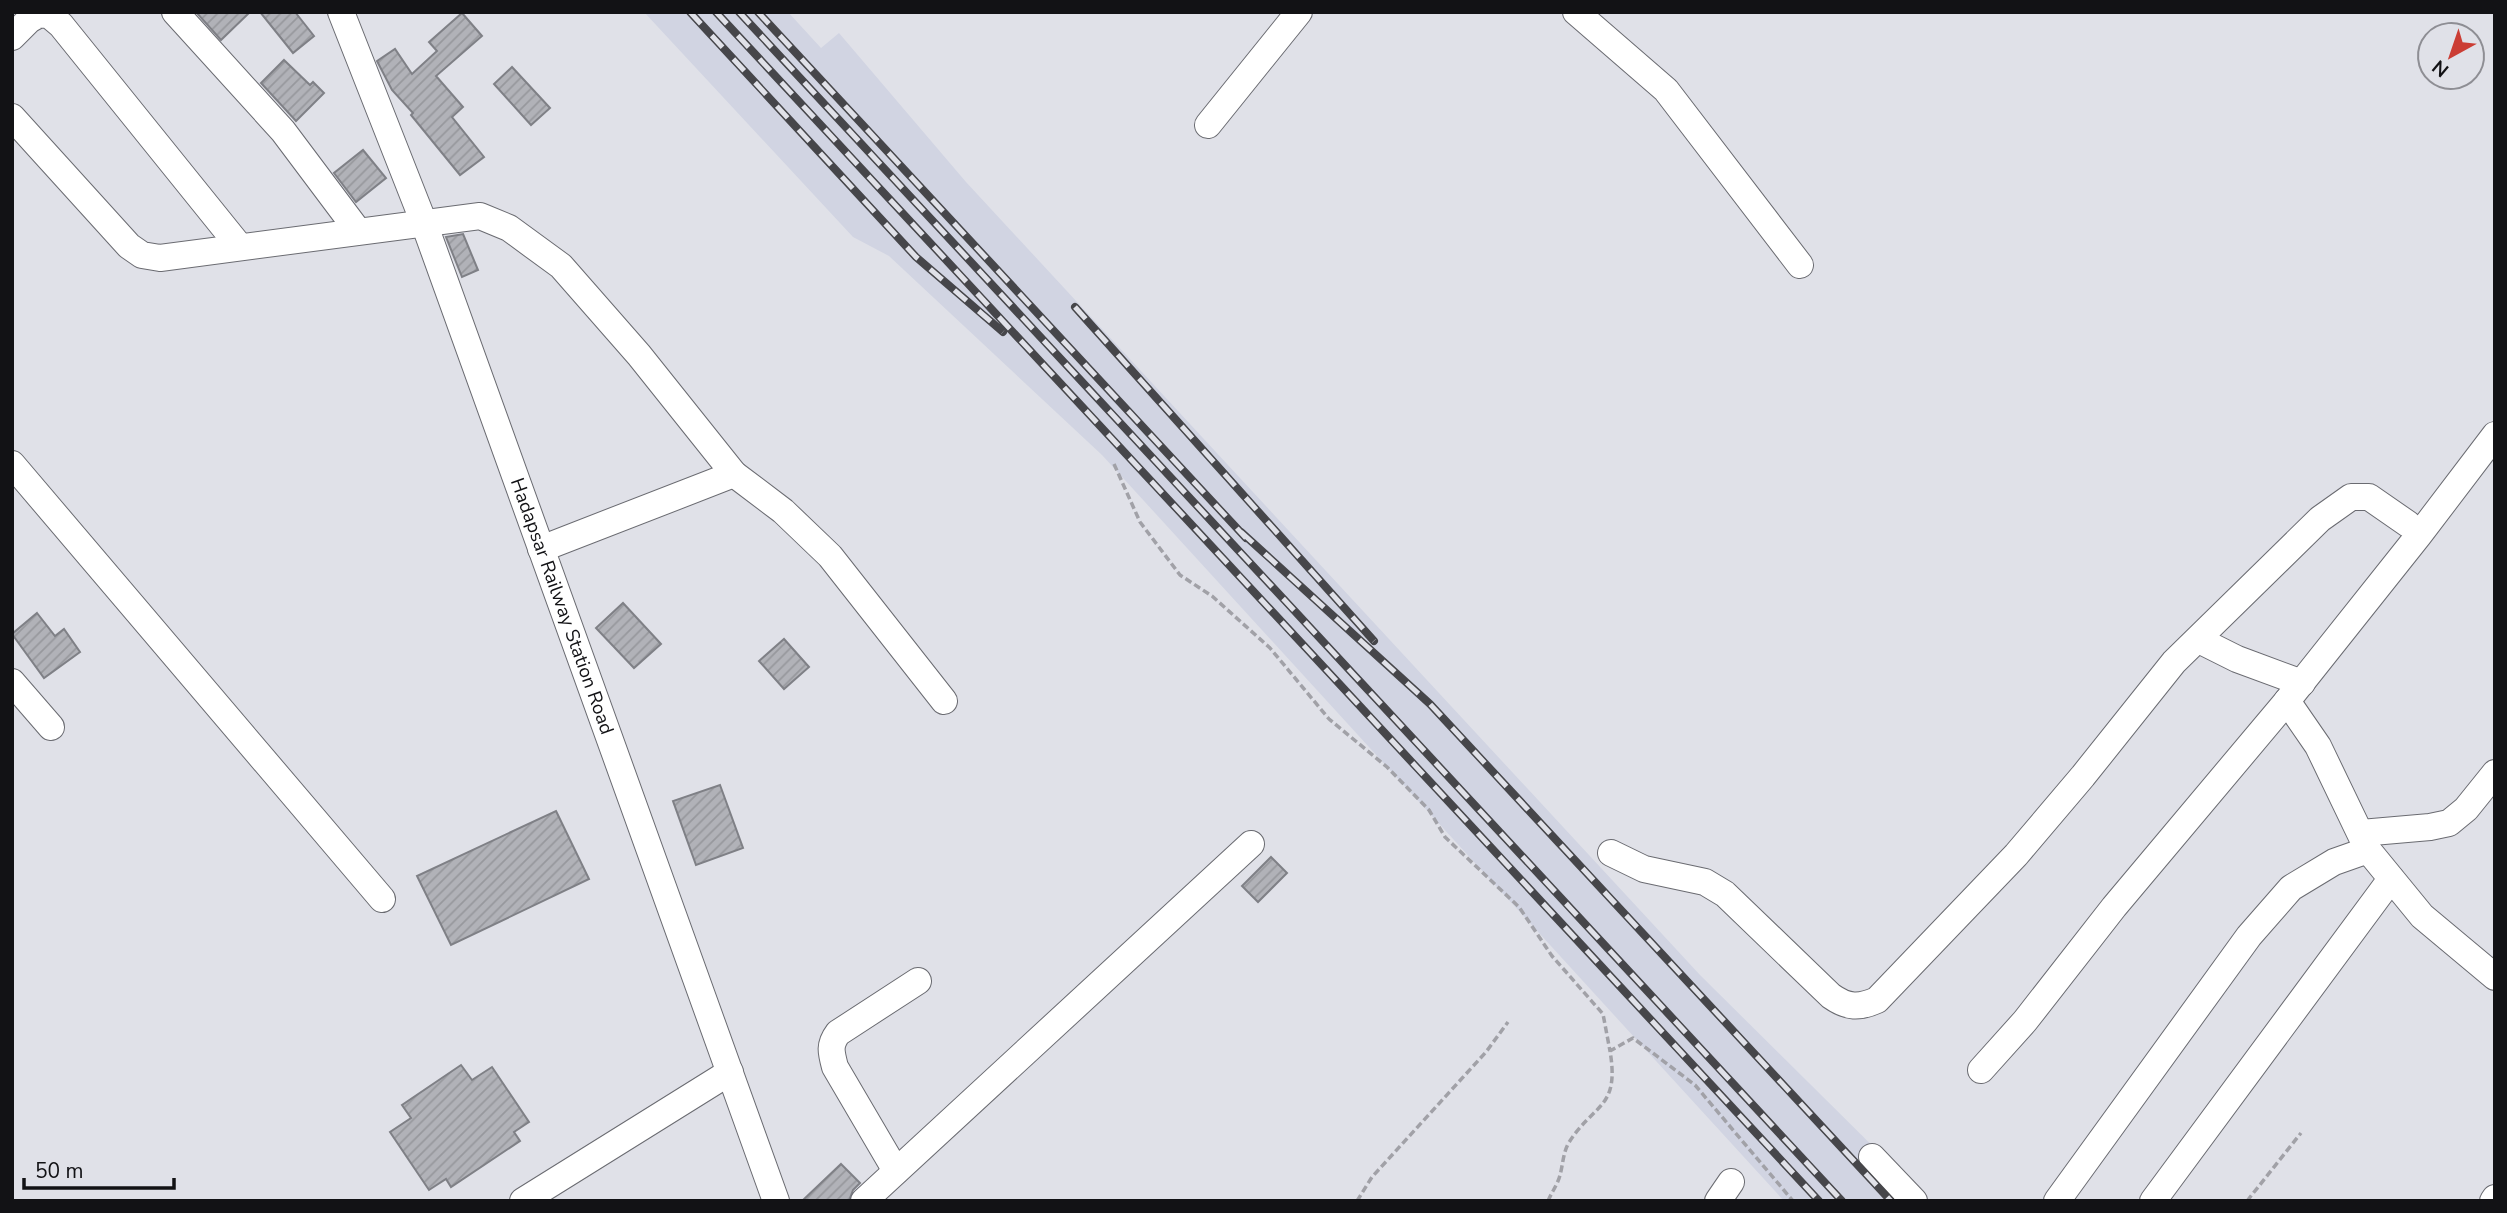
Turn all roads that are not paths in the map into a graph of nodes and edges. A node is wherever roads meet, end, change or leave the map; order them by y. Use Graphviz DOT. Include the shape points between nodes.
graph roads {
  1 [pos="175,12"];
  2 [pos="341,12"];
  3 [pos="1299,12"];
  4 [pos="1576,12"];
  5 [pos="12,37"];
  6 [pos="12,117"];
  7 [pos="1208,125"];
  8 [pos="424,223"];
  9 [pos="358,231"];
  10 [pos="240,247"];
  11 [pos="1800,265"];
  12 [pos="2495,435"];
  13 [pos="12,464"];
  14 [pos="734,474"];
  15 [pos="2408,524"];
  16 [pos="541,549"];
  17 [pos="2199,639"];
  18 [pos="12,682"];
  19 [pos="2295,692"];
  20 [pos="944,701"];
  21 [pos="51,727"];
  22 [pos="2495,773"];
  23 [pos="2365,842"];
  24 [pos="1251,844"];
  25 [pos="1611,853"];
  26 [pos="2391,879"];
  27 [pos="382,899"];
  28 [pos="2495,977"];
  29 [pos="918,981"];
  30 [pos="1981,1070"];
  31 [pos="730,1072"];
  32 [pos="1872,1157"];
  33 [pos="896,1171"];
  34 [pos="523,1201"];
  35 [pos="776,1201"];
  36 [pos="864,1201"];
  37 [pos="1914,1201"];
  38 [pos="2057,1201"];
  39 [pos="2153,1201"];
  1 -- 9 [label="street" via="283,131"];
  2 -- 8 [label="street, Hadapsar Railway Station Road"];
  3 -- 7 [label="street"];
  4 -- 11 [label="street" via="1666,90"];
  5 -- 10 [label="street" via="38,15 48,14 61,24"];
  6 -- 10 [label="street" via="142,256 160,258"];
  8 -- 9 [label="street"];
  8 -- 14 [label="street" via="480,216 509,228 561,266"];
  8 -- 16 [label="street, Hadapsar Railway Station Road"];
  9 -- 10 [label="street"];
  12 -- 19 [label="street"];
  13 -- 27 [label="street"];
  14 -- 16 [label="street"];
  14 -- 20 [label="street" via="783,511 830,556"];
  15 -- 17 [label="street" via="2369,497 2351,497 2320,519"];
  16 -- 31 [label="street, Hadapsar Railway Station Road"];
  17 -- 19 [label="street"];
  17 -- 25 [label="street" via="2174,662 2016,855 1877,1000 1862,1007 1844,1005 1831,996 1726,894 1705,882 1644,869"];
  18 -- 21 [label="street"];
  19 -- 23 [label="street"];
  19 -- 30 [label="street"];
  22 -- 23 [label="street" via="2449,822"];
  23 -- 26 [label="street"];
  23 -- 38 [label="street" via="2291,888 2249,936"];
  24 -- 33 [label="street"];
  26 -- 28 [label="street" via="2422,916"];
  26 -- 39 [label="street"];
  29 -- 33 [label="street" via="838,1033 832,1042 835,1067"];
  31 -- 34 [label="street"];
  31 -- 35 [label="street, Hadapsar Railway Station Road"];
  32 -- 37 [label="street"];
  33 -- 36 [label="street"];
}
